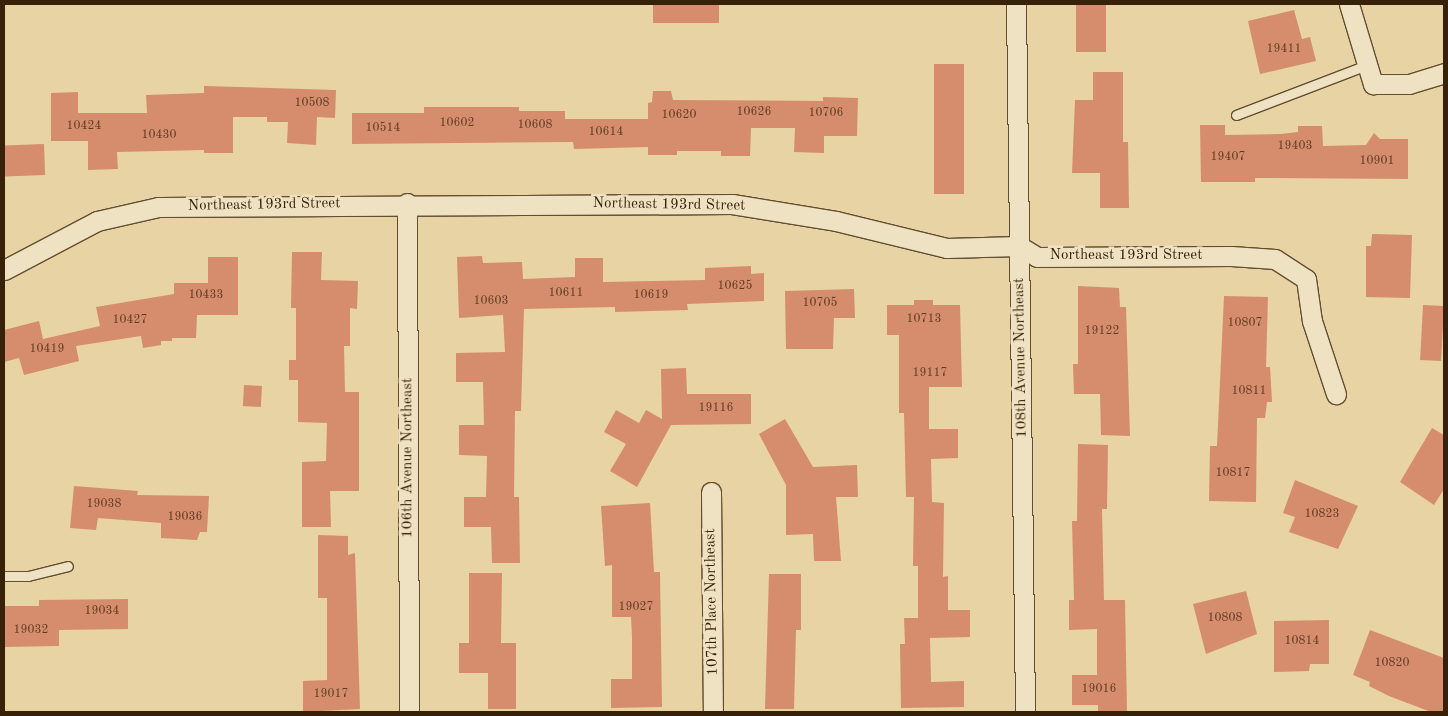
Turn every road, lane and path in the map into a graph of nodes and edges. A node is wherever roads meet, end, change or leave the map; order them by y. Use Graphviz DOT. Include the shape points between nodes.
graph roads {
  1 [pos="1016,4"];
  2 [pos="1349,4"];
  3 [pos="1367,65"];
  4 [pos="1444,73"];
  5 [pos="1236,115"];
  6 [pos="407,203"];
  7 [pos="1020,246"];
  8 [pos="4,270"];
  9 [pos="1336,394"];
  10 [pos="711,492"];
  11 [pos="68,566"];
  12 [pos="4,576"];
  13 [pos="409,712"];
  14 [pos="713,712"];
  15 [pos="1025,712"];
  1 -- 7 [label="street, 108th Avenue Northeast"];
  2 -- 3 [label="street"];
  3 -- 4 [label="street" via="1373,84 1409,84"];
  3 -- 5 [label="lane"];
  6 -- 7 [label="street, Northeast 193rd Street" via="732,204 836,221 947,248"];
  6 -- 8 [label="street, Northeast 193rd Street" via="158,207 97,221"];
  6 -- 13 [label="street, 106th Avenue Northeast"];
  7 -- 9 [label="street, Northeast 193rd Street" via="1037,257 1231,256 1275,260 1306,279 1312,321"];
  7 -- 15 [label="street, 108th Avenue Northeast"];
  10 -- 14 [label="street, 107th Place Northeast"];
  11 -- 12 [label="lane" via="28,576"];
}
